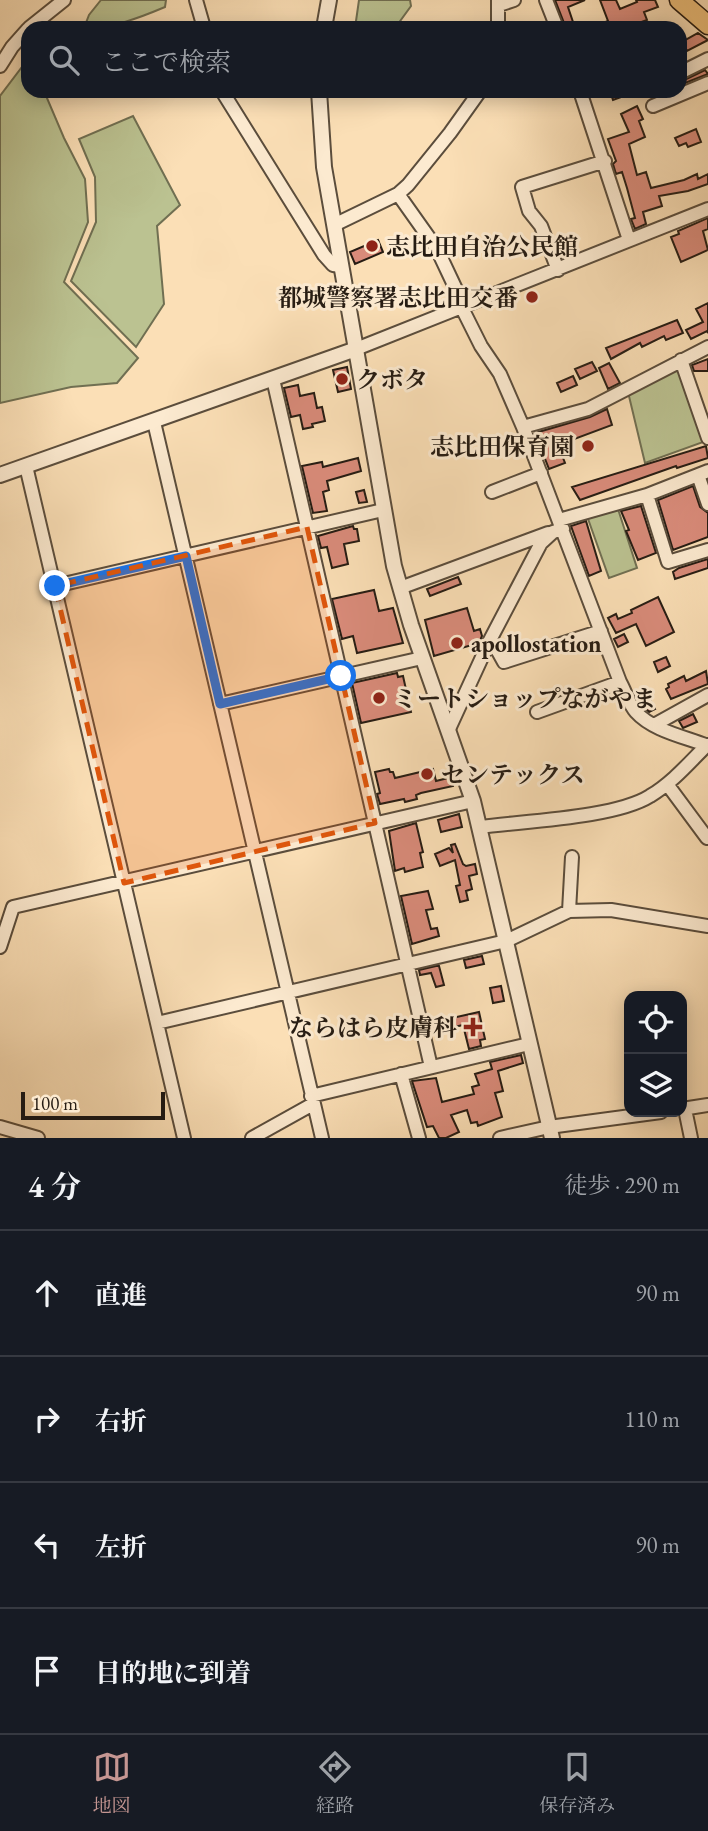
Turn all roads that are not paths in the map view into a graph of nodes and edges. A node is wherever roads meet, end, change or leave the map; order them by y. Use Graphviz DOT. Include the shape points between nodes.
graph roads {
  1 [pos="64,0"];
  2 [pos="197,0"];
  3 [pos="329,0"];
  4 [pos="514,0"];
  5 [pos="546,0"];
  6 [pos="679,0"];
  7 [pos="499,3"];
  8 [pos="38,21"];
  9 [pos="202,21"];
  10 [pos="325,21"];
  11 [pos="498,21"];
  12 [pos="554,21"];
  13 [pos="708,25"];
  14 [pos="21,37"];
  15 [pos="708,59"];
  16 [pos="0,66"];
  17 [pos="687,69"];
  18 [pos="708,83"];
  19 [pos="687,92"];
  20 [pos="226,98"];
  21 [pos="319,98"];
  22 [pos="475,98"];
  23 [pos="582,98"];
  24 [pos="672,98"];
  25 [pos="653,106"];
  26 [pos="605,161"];
  27 [pos="398,194"];
  28 [pos="708,209"];
  29 [pos="334,225"];
  30 [pos="629,240"];
  31 [pos="341,266"];
  32 [pos="558,270"];
  33 [pos="462,308"];
  34 [pos="708,347"];
  35 [pos="356,349"];
  36 [pos="681,360"];
  37 [pos="273,379"];
  38 [pos="155,422"];
  39 [pos="523,427"];
  40 [pos="708,438"];
  41 [pos="26,466"];
  42 [pos="541,473"];
  43 [pos="703,473"];
  44 [pos="0,475"];
  45 [pos="492,492"];
  46 [pos="647,495"];
  47 [pos="708,504"];
  48 [pos="383,510"];
  49 [pos="307,527"];
  50 [pos="558,527"];
  51 [pos="708,550"];
  52 [pos="186,556"];
  53 [pos="55,586"];
  54 [pos="400,587"];
  55 [pos="601,631"];
  56 [pos="489,642"];
  57 [pos="422,657"];
  58 [pos="341,676"];
  59 [pos="620,682"];
  60 [pos="708,695"];
  61 [pos="220,704"];
  62 [pos="537,712"];
  63 [pos="654,725"];
  64 [pos="449,729"];
  65 [pos="708,746"];
  66 [pos="667,784"];
  67 [pos="473,801"];
  68 [pos="375,823"];
  69 [pos="480,827"];
  70 [pos="707,838"];
  71 [pos="254,851"];
  72 [pos="572,857"];
  73 [pos="124,883"];
  74 [pos="569,911"];
  75 [pos="708,926"];
  76 [pos="506,941"];
  77 [pos="0,947"];
  78 [pos="408,964"];
  79 [pos="286,992"];
  80 [pos="157,1023"];
  81 [pos="530,1044"];
  82 [pos="431,1067"];
  83 [pos="401,1074"];
  84 [pos="312,1100"];
  85 [pos="708,1105"];
  86 [pos="687,1108"];
  87 [pos="634,1117"];
  88 [pos="686,1117"];
  89 [pos="0,1127"];
  90 [pos="551,1132"];
  91 [pos="37,1138"];
  92 [pos="184,1138"];
  93 [pos="252,1138"];
  94 [pos="322,1138"];
  95 [pos="419,1138"];
  96 [pos="500,1138"];
  97 [pos="691,1138"];
  1 -- 8 [label="street"];
  2 -- 9 [label="street"];
  3 -- 10 [label="street"];
  4 -- 7 [label="street"];
  5 -- 12 [label="street"];
  6 -- 13 [label="main road"];
  7 -- 11 [label="street"];
  14 -- 16 [label="street"];
  15 -- 17 [label="street"];
  18 -- 19 [label="street"];
  20 -- 31 [label="street" via="324,255 333,265"];
  21 -- 29 [label="street"];
  22 -- 27 [label="street"];
  23 -- 26 [label="street"];
  24 -- 25 [label="street"];
  26 -- 30 [label="street"];
  26 -- 32 [label="street" via="522,187 529,212 541,226"];
  27 -- 29 [label="street"];
  27 -- 33 [label="street" via="437,249"];
  28 -- 30 [label="street"];
  29 -- 31 [label="street"];
  30 -- 32 [label="street"];
  31 -- 35 [label="street"];
  32 -- 33 [label="street"];
  33 -- 35 [label="street"];
  33 -- 39 [label="street" via="500,374"];
  34 -- 36 [label="street"];
  35 -- 37 [label="street"];
  35 -- 48 [label="street"];
  36 -- 39 [label="street" via="588,409"];
  36 -- 40 [label="street"];
  37 -- 38 [label="street"];
  37 -- 49 [label="street"];
  38 -- 41 [label="street"];
  38 -- 52 [label="street"];
  39 -- 42 [label="street"];
  41 -- 44 [label="street"];
  41 -- 53 [label="street"];
  42 -- 45 [label="street"];
  42 -- 50 [label="street"];
  43 -- 46 [label="street"];
  43 -- 47 [label="street"];
  46 -- 50 [label="street"];
  46 -- 51 [label="street" via="668,562"];
  48 -- 49 [label="street"];
  48 -- 54 [label="street"];
  49 -- 52 [label="street"];
  49 -- 58 [label="street"];
  50 -- 54 [label="street"];
  50 -- 55 [label="street"];
  50 -- 56 [label="street" via="541,543"];
  52 -- 53 [label="street"];
  52 -- 61 [label="street"];
  53 -- 73 [label="street"];
  54 -- 57 [label="street"];
  55 -- 56 [label="street" via="504,662"];
  55 -- 59 [label="street"];
  56 -- 64 [label="street"];
  57 -- 58 [label="street"];
  57 -- 64 [label="street"];
  58 -- 61 [label="street"];
  58 -- 68 [label="street"];
  59 -- 62 [label="street"];
  59 -- 63 [label="street" via="636,712"];
  60 -- 63 [label="street"];
  61 -- 71 [label="street"];
  63 -- 65 [label="street"];
  64 -- 67 [label="street"];
  65 -- 66 [label="street"];
  66 -- 69 [label="street" via="631,805"];
  66 -- 70 [label="street"];
  67 -- 68 [label="street"];
  67 -- 69 [label="street"];
  68 -- 71 [label="street"];
  68 -- 78 [label="street"];
  69 -- 76 [label="street"];
  71 -- 73 [label="street"];
  71 -- 79 [label="street"];
  72 -- 74 [label="street"];
  73 -- 77 [label="street" via="13,907"];
  73 -- 80 [label="street"];
  74 -- 75 [label="street" via="611,910"];
  74 -- 76 [label="street"];
  76 -- 78 [label="street"];
  76 -- 81 [label="street"];
  78 -- 79 [label="street"];
  78 -- 82 [label="street"];
  79 -- 80 [label="street"];
  79 -- 84 [label="street"];
  80 -- 92 [label="street"];
  81 -- 82 [label="street"];
  81 -- 90 [label="street"];
  82 -- 83 [label="street"];
  83 -- 84 [label="street"];
  83 -- 95 [label="street"];
  84 -- 93 [label="street"];
  84 -- 94 [label="street"];
  85 -- 86 [label="street"];
  87 -- 90 [label="street"];
  88 -- 97 [label="street"];
  89 -- 91 [label="street"];
  90 -- 96 [label="street"];
}
